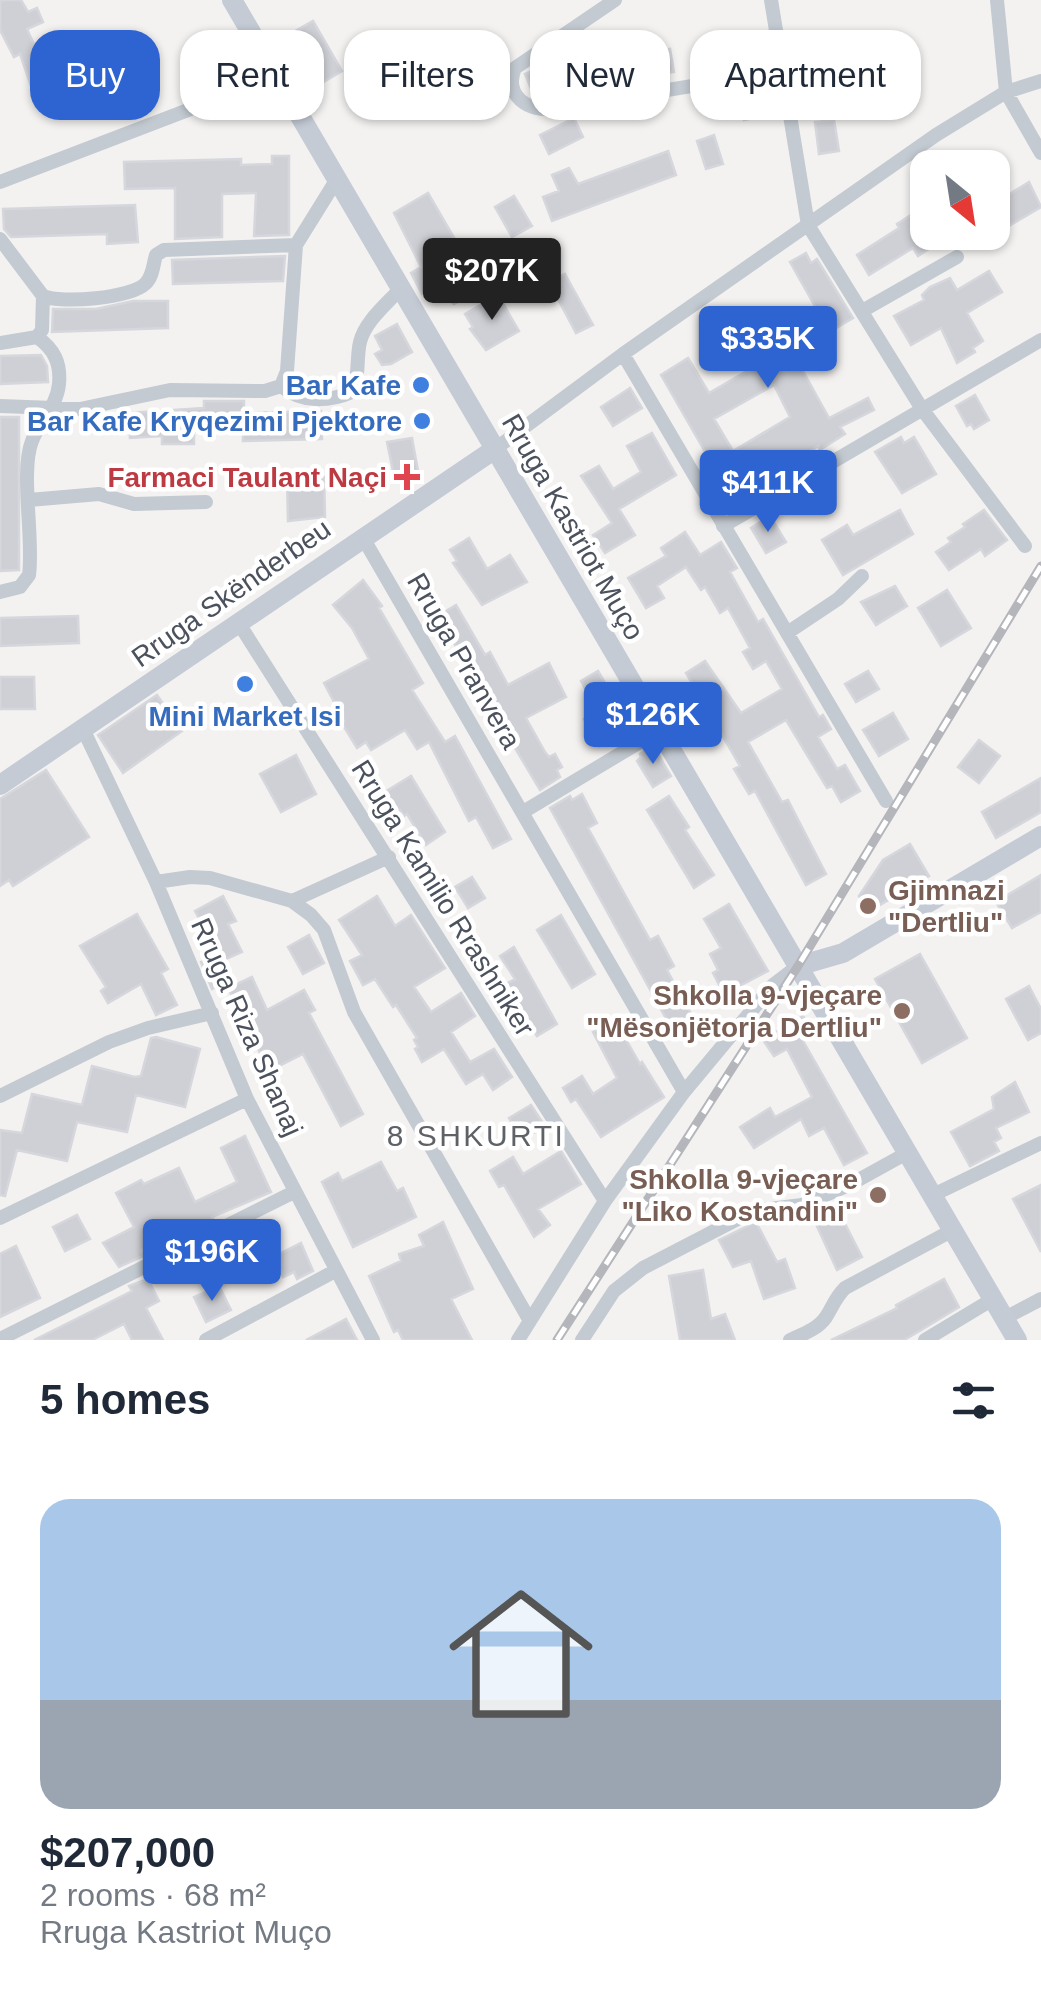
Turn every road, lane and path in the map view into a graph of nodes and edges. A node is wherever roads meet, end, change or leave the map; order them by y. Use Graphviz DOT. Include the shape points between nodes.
graph roads {
  1 [pos="232,0"];
  2 [pos="615,0"];
  3 [pos="771,0"];
  4 [pos="997,0"];
  5 [pos="250,30"];
  6 [pos="776,30"];
  7 [pos="1041,80"];
  8 [pos="690,86"];
  9 [pos="1006,92"];
  10 [pos="180,113"];
  11 [pos="303,120"];
  12 [pos="790,120"];
  13 [pos="1041,153"];
  14 [pos="337,179"];
  15 [pos="0,182"];
  16 [pos="808,225"];
  17 [pos="0,239"];
  18 [pos="296,244"];
  19 [pos="958,258"];
  20 [pos="401,288"];
  21 [pos="43,296"];
  22 [pos="862,310"];
  23 [pos="37,338"];
  24 [pos="1041,340"];
  25 [pos="0,342"];
  26 [pos="623,354"];
  27 [pos="281,386"];
  28 [pos="0,406"];
  29 [pos="52,409"];
  30 [pos="922,409"];
  31 [pos="495,449"];
  32 [pos="29,500"];
  33 [pos="206,502"];
  34 [pos="722,526"];
  35 [pos="362,536"];
  36 [pos="1025,546"];
  37 [pos="862,576"];
  38 [pos="0,592"];
  39 [pos="238,622"];
  40 [pos="787,634"];
  41 [pos="83,729"];
  42 [pos="660,730"];
  43 [pos="0,786"];
  44 [pos="886,802"];
  45 [pos="523,812"];
  46 [pos="1041,836"];
  47 [pos="388,857"];
  48 [pos="156,882"];
  49 [pos="292,902"];
  50 [pos="798,966"];
  51 [pos="212,1013"];
  52 [pos="684,1092"];
  53 [pos="0,1096"];
  54 [pos="247,1099"];
  55 [pos="1041,1143"];
  56 [pos="907,1154"];
  57 [pos="294,1192"];
  58 [pos="932,1196"];
  59 [pos="605,1201"];
  60 [pos="0,1218"];
  61 [pos="953,1230"];
  62 [pos="335,1270"];
  63 [pos="993,1298"];
  64 [pos="1041,1298"];
  65 [pos="1004,1318"];
  66 [pos="530,1321"];
  67 [pos="0,1339"];
  68 [pos="206,1340"];
  69 [pos="373,1340"];
  70 [pos="518,1340"];
  71 [pos="582,1340"];
  72 [pos="790,1340"];
  73 [pos="925,1340"];
  74 [pos="1017,1340"];
  1 -- 5 [label="street, Rruga Kastriot Muço"];
  2 -- 8 [label="street" via="515,68 513,85 524,106 553,109"];
  3 -- 6 [label="street"];
  4 -- 9 [label="street"];
  7 -- 9 [label="street"];
  9 -- 13 [label="street"];
  9 -- 16 [label="street"];
  10 -- 15 [label="street"];
  11 -- 14 [label="street, Rruga Kastriot Muço"];
  12 -- 16 [label="street"];
  14 -- 18 [label="street"];
  14 -- 20 [label="street, Rruga Kastriot Muço"];
  16 -- 22 [label="street"];
  16 -- 26 [label="street"];
  17 -- 21 [label="street"];
  18 -- 21 [label="street" via="164,250 147,282 134,290 59,300"];
  18 -- 27 [label="street"];
  19 -- 22 [label="street"];
  20 -- 27 [label="street" via="366,328 352,392 308,400"];
  20 -- 31 [label="street, Rruga Kastriot Muço"];
  21 -- 23 [label="street"];
  22 -- 30 [label="street"];
  23 -- 25 [label="street"];
  23 -- 29 [label="street" via="58,360"];
  24 -- 30 [label="street"];
  26 -- 31 [label="street"];
  26 -- 34 [label="street"];
  27 -- 29 [label="street" via="170,390 80,410"];
  28 -- 29 [label="street"];
  29 -- 32 [label="street" via="31,442"];
  30 -- 34 [label="street"];
  30 -- 36 [label="street"];
  31 -- 35 [label="street, Rruga Skënderbeu"];
  31 -- 42 [label="street, Rruga Kastriot Muço"];
  32 -- 33 [label="street" via="99,494 134,504"];
  32 -- 38 [label="street" via="29,576"];
  34 -- 40 [label="street"];
  35 -- 39 [label="street, Rruga Skënderbeu"];
  35 -- 45 [label="street, Rruga Pranvera"];
  37 -- 40 [label="street"];
  39 -- 41 [label="street, Rruga Skënderbeu"];
  39 -- 47 [label="street, Rruga Kamilio Rrashniker"];
  40 -- 44 [label="street"];
  41 -- 43 [label="street, Rruga Skënderbeu"];
  41 -- 48 [label="street, Rruga Riza Shanaj"];
  42 -- 45 [label="street"];
  42 -- 50 [label="street, Rruga Kastriot Muço"];
  45 -- 52 [label="street, Rruga Pranvera"];
  46 -- 50 [label="street" via="843,953"];
  47 -- 49 [label="street"];
  47 -- 59 [label="street, Rruga Kamilio Rrashniker"];
  48 -- 49 [label="street" via="210,878"];
  48 -- 51 [label="street, Rruga Riza Shanaj"];
  49 -- 66 [label="street" via="324,930 354,1012"];
  50 -- 52 [label="street" via="773,985"];
  50 -- 56 [label="street, Rruga Kastriot Muço"];
  51 -- 53 [label="street" via="110,1042"];
  51 -- 54 [label="street, Rruga Riza Shanaj"];
  52 -- 59 [label="street"];
  54 -- 57 [label="street, Rruga Riza Shanaj"];
  54 -- 60 [label="street"];
  55 -- 58 [label="street"];
  56 -- 58 [label="street, Rruga Kastriot Muço"];
  56 -- 71 [label="street" via="802,1205 752,1211 643,1268 614,1291"];
  57 -- 62 [label="street, Rruga Riza Shanaj"];
  57 -- 67 [label="street"];
  58 -- 61 [label="street, Rruga Kastriot Muço"];
  59 -- 66 [label="street"];
  61 -- 63 [label="street, Rruga Kastriot Muço"];
  61 -- 72 [label="street" via="845,1288 816,1327"];
  62 -- 68 [label="street"];
  62 -- 69 [label="street, Rruga Riza Shanaj"];
  63 -- 65 [label="street, Rruga Kastriot Muço"];
  63 -- 73 [label="street"];
  64 -- 65 [label="street"];
  65 -- 74 [label="street, Rruga Kastriot Muço"];
  66 -- 70 [label="street"];
}
